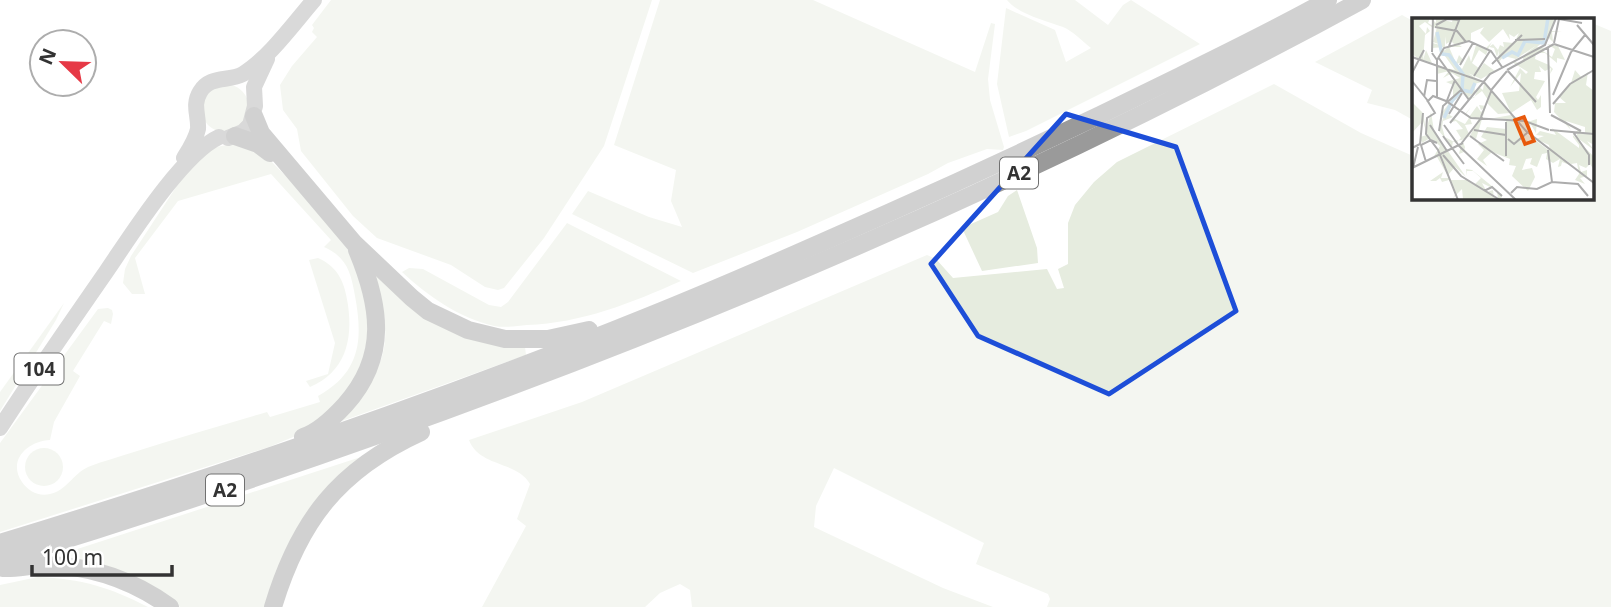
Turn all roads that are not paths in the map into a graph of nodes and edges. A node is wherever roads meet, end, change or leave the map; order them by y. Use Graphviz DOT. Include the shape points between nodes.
graph roads {
  1 [pos="314,0"];
  2 [pos="1328,0"];
  3 [pos="1362,0"];
  4 [pos="278,42"];
  5 [pos="230,78"];
  6 [pos="253,97"];
  7 [pos="254,116"];
  8 [pos="197,118"];
  9 [pos="227,137"];
  10 [pos="287,165"];
  11 [pos="169,185"];
  12 [pos="354,243"];
  13 [pos="613,331"];
  14 [pos="447,412"];
  15 [pos="0,428"];
  16 [pos="262,459"];
  17 [pos="0,543"];
  18 [pos="0,561"];
  19 [pos="0,567"];
  20 [pos="170,607"];
  21 [pos="273,607"];
  1 -- 4 [label="main road, 104"];
  2 -- 13 [label="highway, A2" via="981,173"];
  3 -- 14 [label="highway, A2" via="1106,133 905,226 667,327"];
  4 -- 5 [label="main road, 104" via="251,68"];
  4 -- 6 [label="main road, 104" via="256,79"];
  5 -- 6 [label="main road" via="248,88"];
  5 -- 8 [label="main road, 104" via="213,81 200,92"];
  6 -- 7 [label="main road, 104"];
  7 -- 9 [label="main road, 104" via="243,132"];
  7 -- 10 [label="highway" via="261,133"];
  8 -- 9 [label="main road" via="202,127"];
  8 -- 11 [label="main road, 104" via="196,135"];
  9 -- 10 [label="highway" via="258,144"];
  9 -- 11 [label="main road, 104" via="208,142"];
  10 -- 12 [label="highway"];
  11 -- 15 [label="main road, 104"];
  12 -- 13 [label="highway" via="428,311 468,330 520,340"];
  12 -- 16 [label="highway" via="377,314 374,348 362,383 330,420"];
  13 -- 16 [label="highway, A2"];
  14 -- 18 [label="highway, A2"];
  14 -- 21 [label="highway" via="338,486 295,546"];
  16 -- 17 [label="highway, A2"];
  19 -- 20 [label="highway" via="47,565 103,573"];
}
